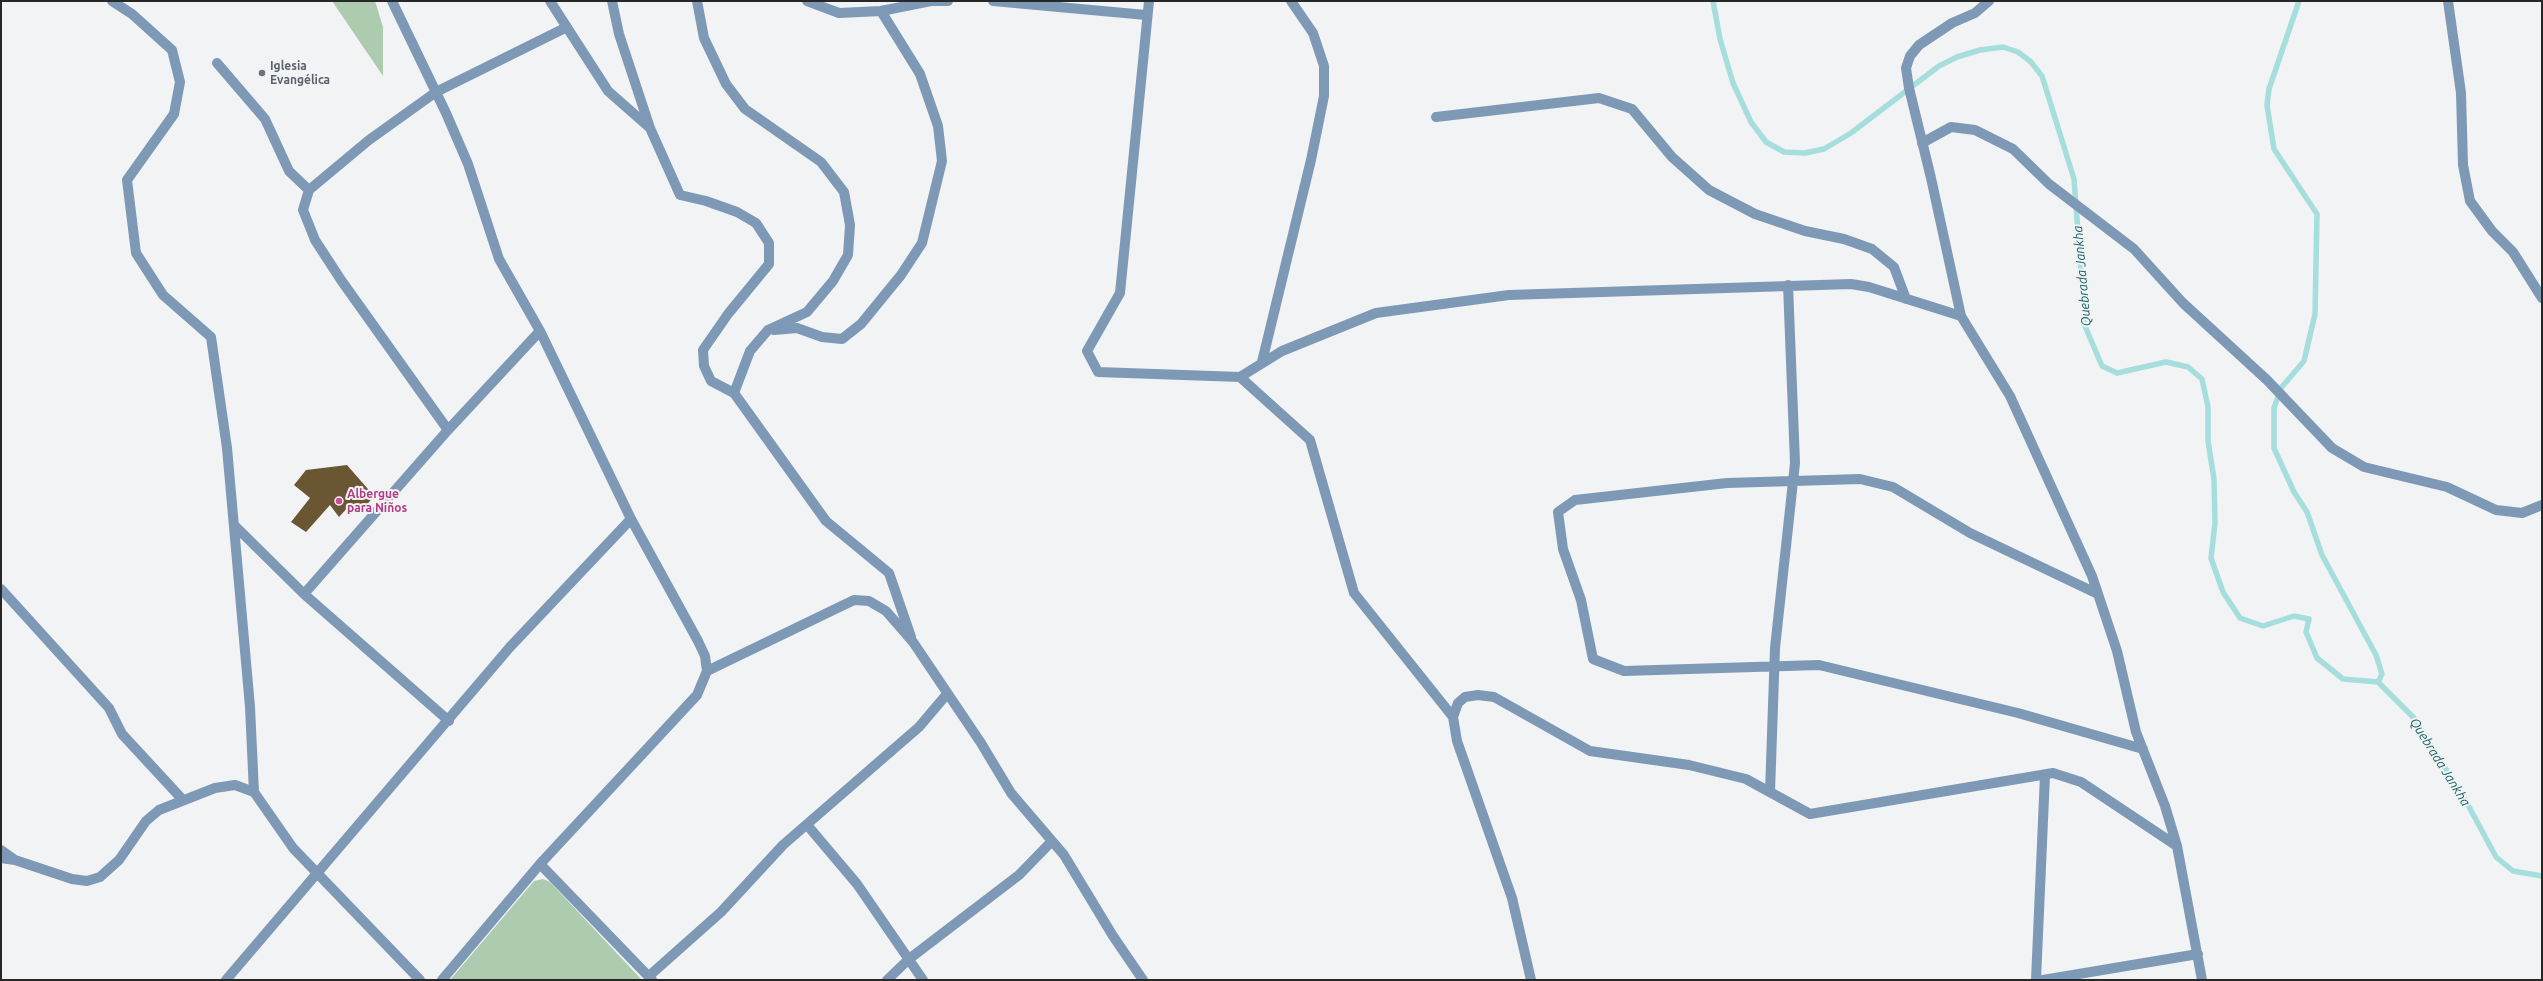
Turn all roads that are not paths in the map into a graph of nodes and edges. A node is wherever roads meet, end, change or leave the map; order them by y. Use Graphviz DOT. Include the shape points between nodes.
graph roads {
  1 [pos="112,1"];
  2 [pos="392,1"];
  3 [pos="550,1"];
  4 [pos="612,1"];
  5 [pos="696,1"];
  6 [pos="806,1"];
  7 [pos="948,1"];
  8 [pos="993,1"];
  9 [pos="1149,1"];
  10 [pos="1291,1"];
  11 [pos="1988,1"];
  12 [pos="2448,1"];
  13 [pos="881,11"];
  14 [pos="1146,15"];
  15 [pos="565,28"];
  16 [pos="217,63"];
  17 [pos="436,92"];
  18 [pos="1436,117"];
  19 [pos="650,128"];
  20 [pos="1922,142"];
  21 [pos="309,190"];
  22 [pos="1788,285"];
  23 [pos="2542,298"];
  24 [pos="1906,299"];
  25 [pos="1961,316"];
  26 [pos="768,330"];
  27 [pos="540,332"];
  28 [pos="1262,362"];
  29 [pos="1240,377"];
  30 [pos="734,393"];
  31 [pos="448,430"];
  32 [pos="1793,481"];
  33 [pos="2542,506"];
  34 [pos="630,519"];
  35 [pos="234,525"];
  36 [pos="1,589"];
  37 [pos="304,594"];
  38 [pos="2098,594"];
  39 [pos="913,642"];
  40 [pos="1774,665"];
  41 [pos="707,671"];
  42 [pos="947,694"];
  43 [pos="1453,717"];
  44 [pos="449,721"];
  45 [pos="2143,749"];
  46 [pos="2045,774"];
  47 [pos="254,792"];
  48 [pos="1770,792"];
  49 [pos="182,799"];
  50 [pos="808,826"];
  51 [pos="1052,841"];
  52 [pos="2177,846"];
  53 [pos="1,850"];
  54 [pos="1,858"];
  55 [pos="15,860"];
  56 [pos="540,864"];
  57 [pos="316,872"];
  58 [pos="2198,954"];
  59 [pos="909,959"];
  60 [pos="650,978"];
  61 [pos="226,980"];
  62 [pos="420,980"];
  63 [pos="442,980"];
  64 [pos="887,980"];
  65 [pos="923,980"];
  66 [pos="1143,980"];
  67 [pos="1531,980"];
  68 [pos="2036,980"];
  69 [pos="2044,980"];
  70 [pos="2202,980"];
  1 -- 35 [label="street" via="132,14 172,50 180,82 174,114 127,180 136,253 163,295 211,338 227,448"];
  2 -- 17 [label="street"];
  3 -- 15 [label="street"];
  4 -- 19 [label="street" via="619,34"];
  5 -- 26 [label="street" via="704,38 726,84 745,109 821,162 844,192 850,225 848,254 841,268 807,312"];
  6 -- 13 [label="street" via="839,13"];
  7 -- 13 [label="street" via="931,1"];
  8 -- 14 [label="street"];
  9 -- 14 [label="street"];
  10 -- 28 [label="street" via="1313,33 1324,66 1324,96"];
  11 -- 20 [label="street" via="1974,13 1931,36 1910,56 1906,68"];
  12 -- 23 [label="street" via="2461,93 2463,165 2470,202 2492,231 2513,252"];
  13 -- 26 [label="street" via="920,74 938,126 942,161 922,243 901,275 861,324 842,339 822,337 797,328"];
  14 -- 29 [label="street" via="1120,293 1087,351 1098,372"];
  15 -- 17 [label="street"];
  15 -- 19 [label="street" via="608,91"];
  16 -- 21 [label="street" via="265,119 289,171"];
  17 -- 21 [label="street" via="369,140"];
  17 -- 27 [label="street" via="468,164 499,259"];
  18 -- 24 [label="street" via="1599,98 1632,109 1672,157 1709,190 1755,214 1805,231 1844,239 1872,250 1894,267"];
  19 -- 30 [label="street" via="680,195 737,212 756,223 769,243 769,264 728,314 703,350 704,366 711,381"];
  20 -- 25 [label="street"];
  20 -- 33 [label="street" via="1951,127 1975,130 2013,149 2049,184 2134,249 2183,303 2267,380 2332,448 2364,467 2447,487 2496,510 2522,513"];
  21 -- 31 [label="street" via="303,210 315,240"];
  22 -- 24 [label="street" via="1851,284"];
  22 -- 28 [label="street" via="1737,289 1509,295 1376,313 1282,350"];
  22 -- 32 [label="street" via="1795,464"];
  24 -- 25 [label="street"];
  25 -- 38 [label="street" via="2010,396"];
  26 -- 30 [label="street" via="750,351"];
  27 -- 31 [label="street"];
  27 -- 34 [label="street"];
  28 -- 29 [label="street"];
  29 -- 43 [label="street" via="1310,440 1354,593"];
  30 -- 39 [label="street" via="826,521 889,573"];
  31 -- 37 [label="street"];
  32 -- 38 [label="street" via="1860,479 1893,487 1970,533"];
  32 -- 40 [label="street"];
  32 -- 40 [label="street" via="1727,483 1575,500 1558,512 1562,549 1582,600 1593,659 1624,672"];
  34 -- 41 [label="street" via="698,641 705,656"];
  34 -- 44 [label="street" via="510,647"];
  35 -- 37 [label="street"];
  35 -- 47 [label="street" via="250,707"];
  36 -- 49 [label="street" via="109,708 122,734"];
  37 -- 44 [label="street"];
  38 -- 45 [label="street" via="2117,651 2136,732"];
  39 -- 41 [label="street" via="886,611 869,601 854,600"];
  39 -- 42 [label="street"];
  40 -- 45 [label="street" via="1819,665 1892,680"];
  40 -- 48 [label="street"];
  41 -- 56 [label="street" via="697,695"];
  42 -- 50 [label="street" via="919,727"];
  42 -- 51 [label="street" via="1012,793"];
  43 -- 48 [label="street" via="1458,703 1465,697 1494,697 1590,751 1690,765 1746,779"];
  43 -- 67 [label="street" via="1457,741 1471,786 1500,858 1512,898"];
  44 -- 57 [label="street"];
  45 -- 52 [label="street"];
  46 -- 48 [label="street" via="1810,814"];
  46 -- 52 [label="street" via="2053,773 2081,782"];
  46 -- 68 [label="street"];
  47 -- 49 [label="street" via="235,784"];
  47 -- 57 [label="street" via="293,848"];
  49 -- 55 [label="street" via="159,810 146,821 119,860 100,877 87,881 72,880"];
  50 -- 59 [label="street" via="857,884"];
  50 -- 60 [label="street" via="783,845 721,912"];
  51 -- 59 [label="street" via="1019,875"];
  51 -- 66 [label="street" via="1064,855"];
  52 -- 58 [label="street"];
  53 -- 55 [label="street"];
  54 -- 55 [label="street"];
  56 -- 60 [label="street"];
  56 -- 63 [label="street"];
  57 -- 61 [label="street"];
  57 -- 62 [label="street"];
  58 -- 69 [label="street"];
  58 -- 70 [label="street"];
  59 -- 64 [label="street"];
  59 -- 65 [label="street"];
}
